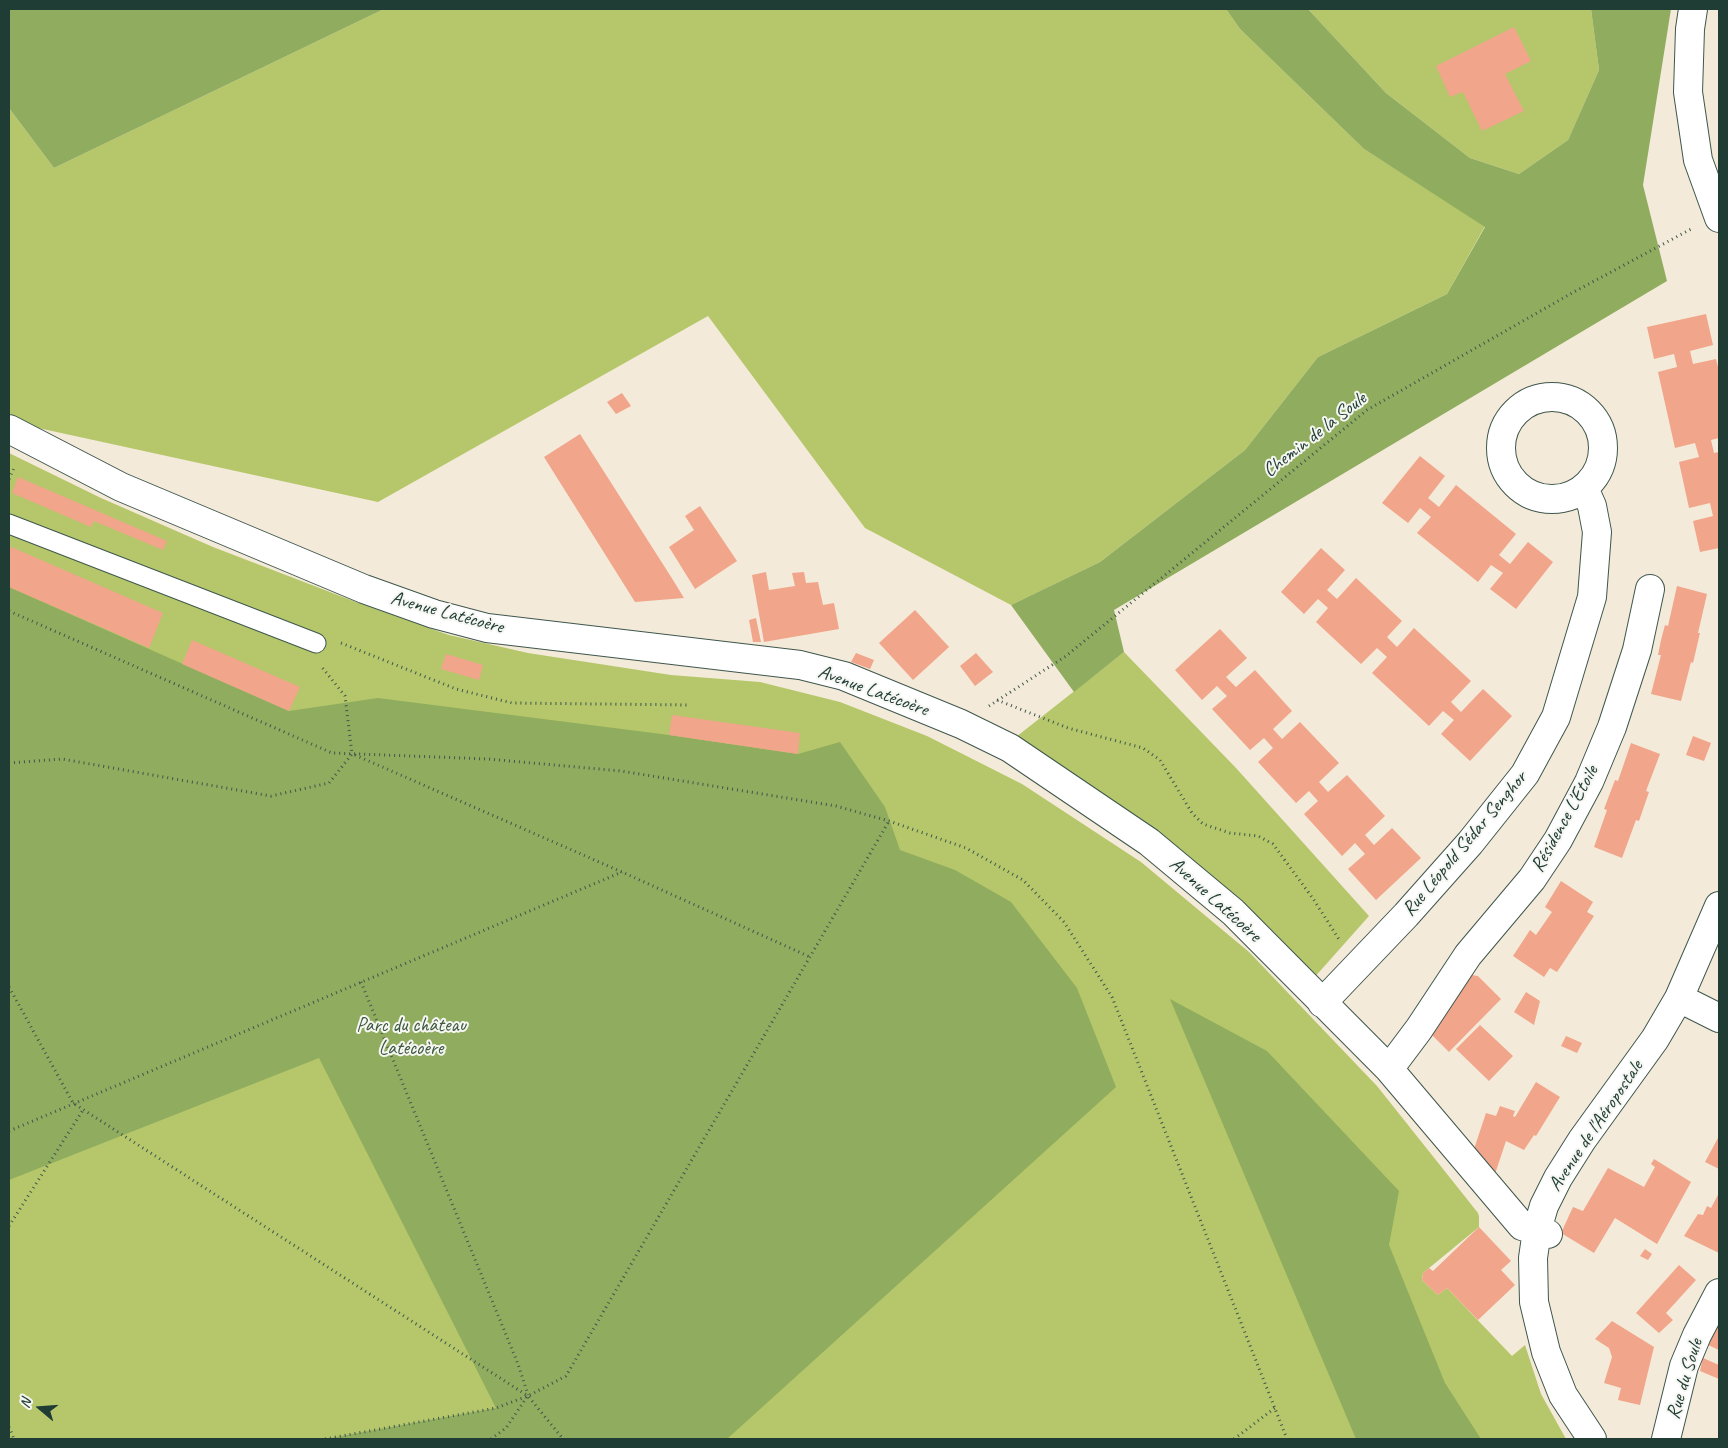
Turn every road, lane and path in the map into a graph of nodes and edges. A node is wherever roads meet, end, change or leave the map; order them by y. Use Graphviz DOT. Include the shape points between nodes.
graph roads {
  1 [pos="1693,9"];
  2 [pos="1718,217"];
  3 [pos="9,429"];
  4 [pos="19,458"];
  5 [pos="9,479"];
  6 [pos="1584,488"];
  7 [pos="9,524"];
  8 [pos="1650,589"];
  9 [pos="9,611"];
  10 [pos="316,643"];
  11 [pos="996,700"];
  12 [pos="690,705"];
  13 [pos="961,724"];
  14 [pos="352,754"];
  15 [pos="9,763"];
  16 [pos="889,821"];
  17 [pos="622,872"];
  18 [pos="1719,906"];
  19 [pos="1338,938"];
  20 [pos="810,957"];
  21 [pos="361,982"];
  22 [pos="9,987"];
  23 [pos="1679,998"];
  24 [pos="1322,1003"];
  25 [pos="1719,1018"];
  26 [pos="1389,1069"];
  27 [pos="72,1104"];
  28 [pos="83,1110"];
  29 [pos="9,1131"];
  30 [pos="9,1226"];
  31 [pos="1543,1232"];
  32 [pos="1719,1293"];
  33 [pos="528,1396"];
  34 [pos="1275,1408"];
  35 [pos="9,1427"];
  36 [pos="14,1439"];
  37 [pos="325,1439"];
  38 [pos="491,1439"];
  39 [pos="563,1439"];
  40 [pos="1234,1439"];
  41 [pos="1287,1439"];
  42 [pos="1592,1439"];
  43 [pos="1666,1439"];
  1 -- 2 [label="street" via="1688,92 1698,160"];
  2 -- 11 [label="path, Chemin de la Soule" via="1572,293 1367,410 1066,656"];
  3 -- 13 [label="street, Avenue Latécoère" via="121,486 364,589 434,614 487,628 800,665 844,676"];
  4 -- 5 [label="path"];
  6 -- 24 [label="street, Rue Léopold Sédar Senghor" via="1592,506 1597,532 1592,596 1556,717 1525,774 1470,843"];
  7 -- 10 [label="lane"];
  8 -- 26 [label="street, Résidence L'Etoile" via="1637,650 1612,727 1589,782 1558,840 1532,879 1468,955"];
  9 -- 14 [label="path" via="332,753"];
  10 -- 12 [label="path" via="332,640 456,689 512,702"];
  10 -- 14 [label="path" via="312,655 345,696"];
  11 -- 13 [label="path, Chemin de la Soule"];
  11 -- 19 [label="path" via="1068,728 1143,748 1160,760 1192,813 1203,824 1230,833 1258,836 1273,844"];
  13 -- 24 [label="street, Avenue Latécoère" via="1010,748 1149,842 1234,912"];
  14 -- 15 [label="path" via="329,783 271,796 62,759"];
  14 -- 16 [label="path" via="488,759 621,772 836,806"];
  14 -- 17 [label="path"];
  16 -- 20 [label="path"];
  16 -- 34 [label="path" via="966,848 1023,880 1064,922 1112,997"];
  17 -- 20 [label="path"];
  17 -- 21 [label="path"];
  18 -- 23 [label="street, Avenue de l'Aéropostale"];
  20 -- 33 [label="path" via="566,1376"];
  21 -- 27 [label="path"];
  21 -- 33 [label="path" via="518,1364"];
  22 -- 27 [label="path"];
  23 -- 25 [label="street"];
  23 -- 31 [label="street, Avenue de l'Aéropostale" via="1655,1039 1558,1178 1544,1206"];
  24 -- 26 [label="street, Avenue Latécoère"];
  26 -- 31 [label="street, Avenue Latécoère" via="1522,1226"];
  27 -- 28 [label="path"];
  27 -- 29 [label="path"];
  28 -- 30 [label="path"];
  28 -- 33 [label="path"];
  31 -- 42 [label="street, Avenue de l'Aéropostale" via="1533,1258 1534,1302 1546,1352 1563,1396"];
  32 -- 43 [label="street, Rue du Soule" via="1684,1366"];
  33 -- 37 [label="path" via="496,1408"];
  33 -- 38 [label="path" via="506,1428"];
  33 -- 39 [label="path"];
  34 -- 40 [label="path"];
  34 -- 41 [label="path"];
  35 -- 36 [label="path"];
}
